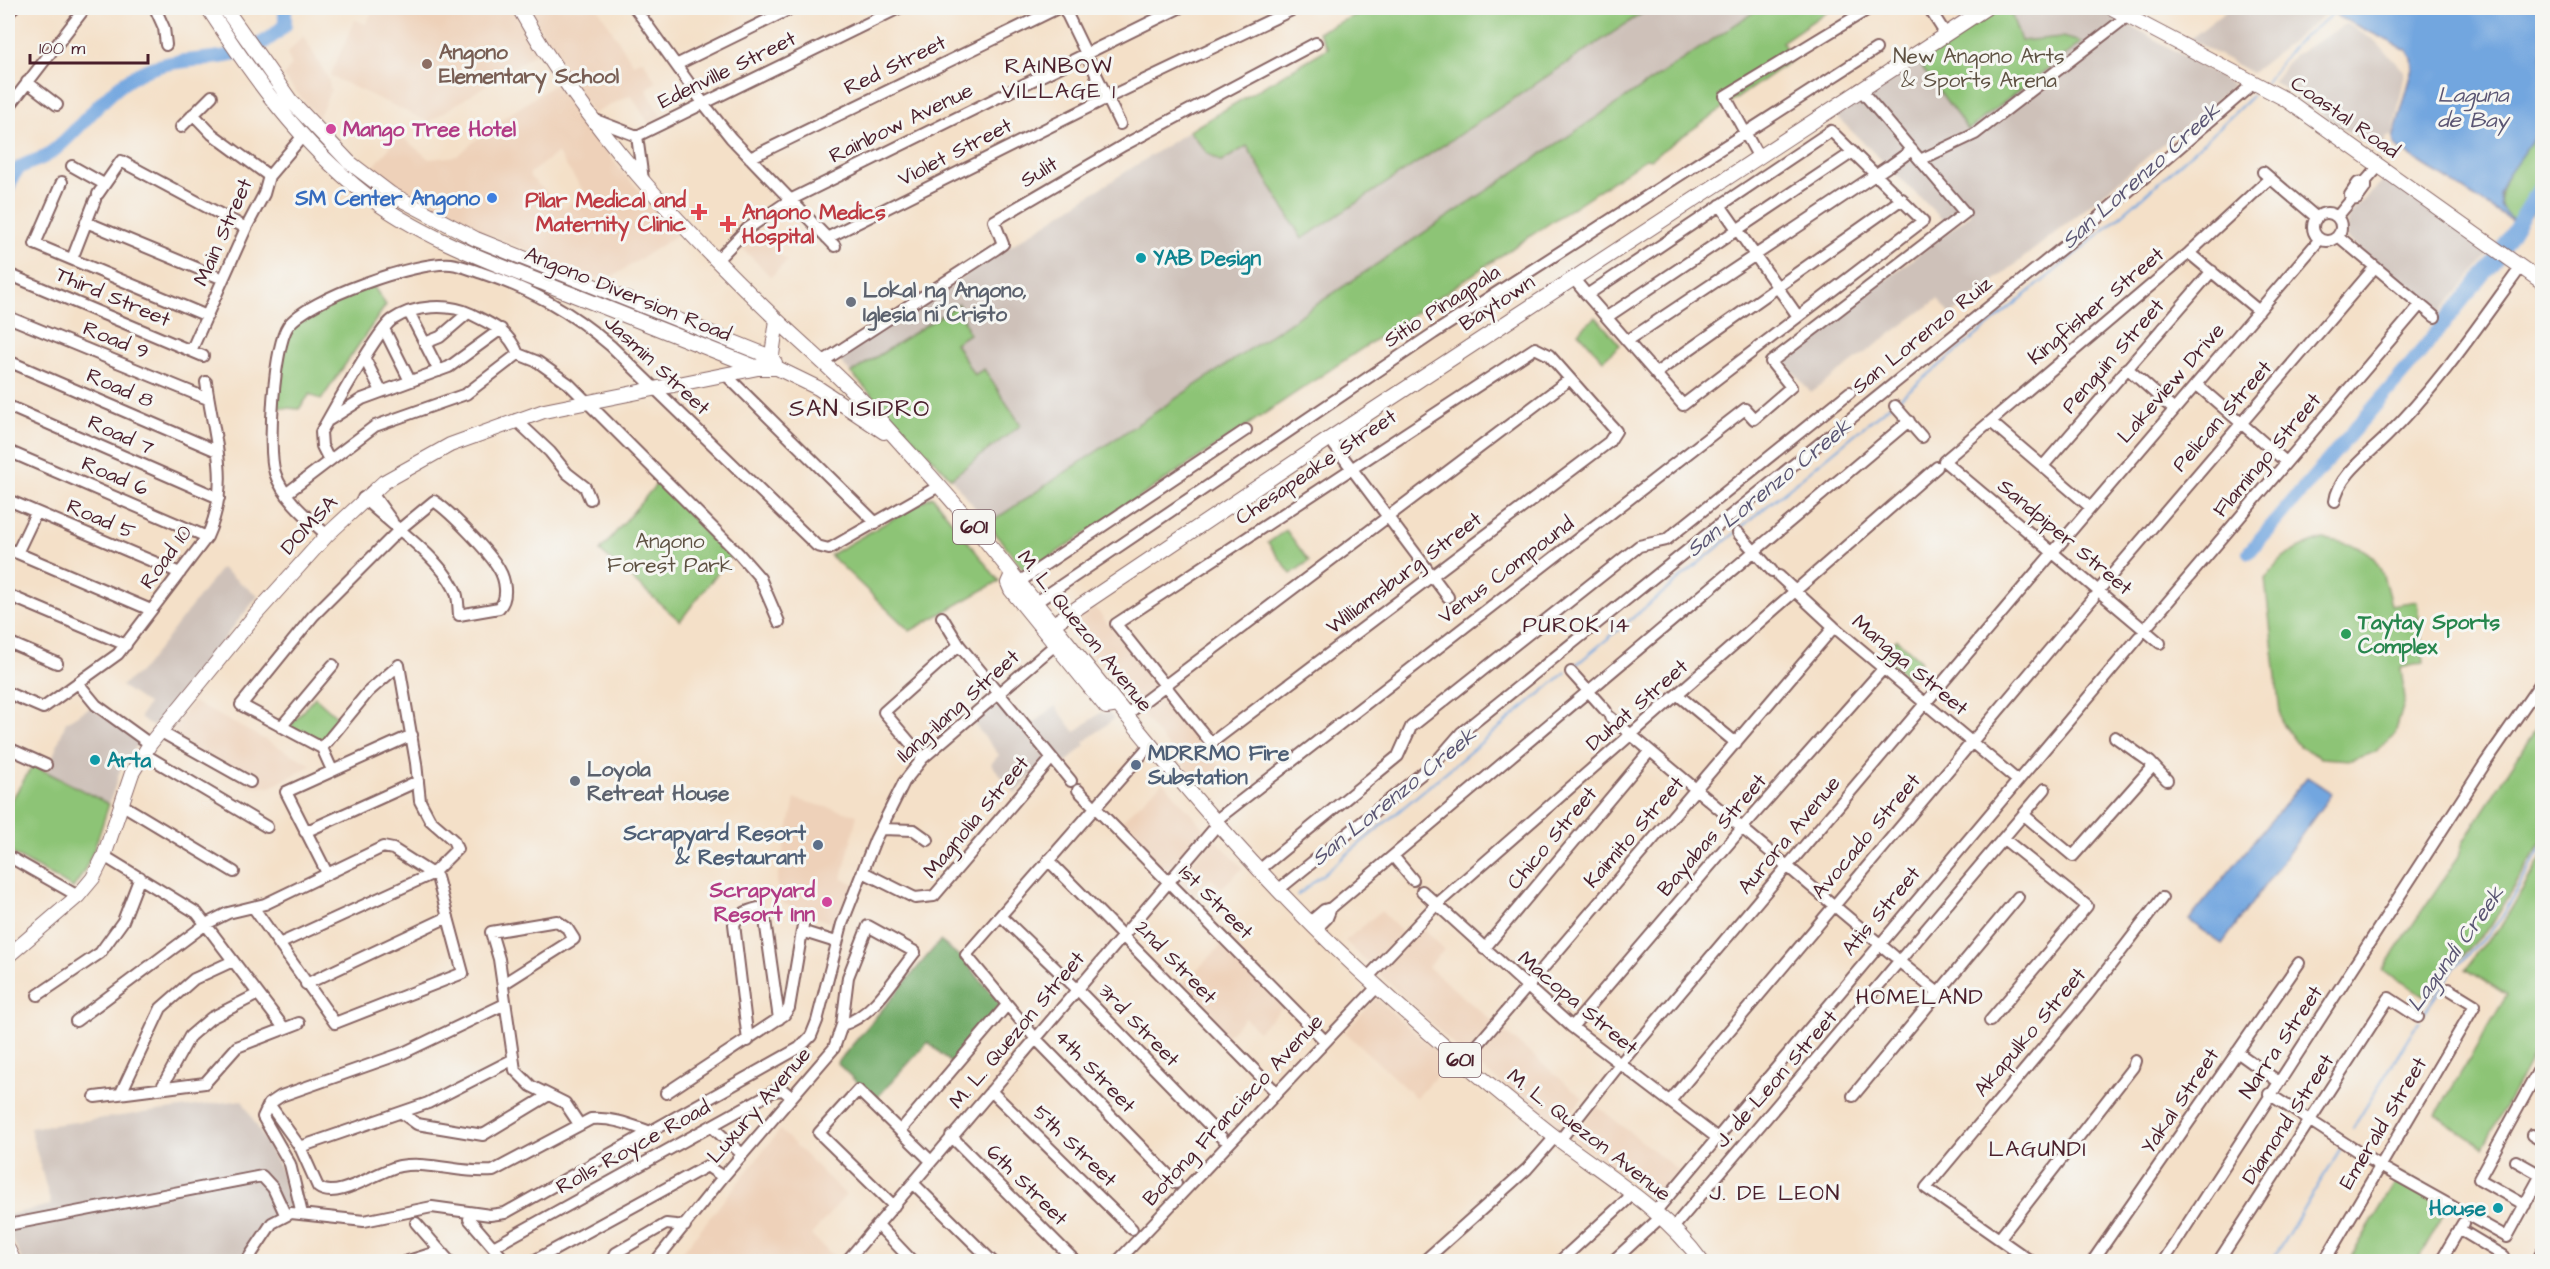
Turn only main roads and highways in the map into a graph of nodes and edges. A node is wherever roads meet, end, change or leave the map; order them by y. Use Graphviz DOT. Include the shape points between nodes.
graph roads {
  1 [pos="208,8"];
  2 [pos="225,8"];
  3 [pos="519,8"];
  4 [pos="1986,8"];
  5 [pos="2112,8"];
  6 [pos="268,84"];
  7 [pos="313,127"];
  8 [pos="302,137"];
  9 [pos="373,181"];
  10 [pos="364,193"];
  11 [pos="2542,282"];
  12 [pos="677,320"];
  13 [pos="777,320"];
  14 [pos="672,333"];
  15 [pos="774,362"];
  16 [pos="758,368"];
  17 [pos="902,446"];
  18 [pos="1015,578"];
  19 [pos="1052,625"];
  20 [pos="1122,710"];
  21 [pos="9,951"];
  22 [pos="8,1249"];
  23 [pos="14,1262"];
  24 [pos="1702,1262"];
  1 -- 6 [label="main road, Angono Diversion Road"];
  2 -- 6 [label="main road, Angono Diversion Road"];
  3 -- 13 [label="main road, M. L. Quezon Avenue / 601" via="589,118 642,180"];
  4 -- 19 [label="main road, Baytown"];
  5 -- 11 [label="main road, Coastal Road" via="2285,99"];
  6 -- 7 [label="main road, Angono Diversion Road"];
  6 -- 8 [label="main road, Angono Diversion Road"];
  7 -- 8 [label="main road"];
  7 -- 9 [label="main road, Angono Diversion Road"];
  8 -- 10 [label="main road, Angono Diversion Road"];
  9 -- 10 [label="main road"];
  9 -- 12 [label="main road, Angono Diversion Road" via="422,213 463,233"];
  10 -- 14 [label="main road, Angono Diversion Road" via="456,246"];
  12 -- 14 [label="main road"];
  12 -- 15 [label="main road, Angono Diversion Road"];
  13 -- 15 [label="main road"];
  13 -- 17 [label="main road, M. L. Quezon Avenue / 601" via="857,395"];
  14 -- 16 [label="main road, Angono Diversion Road"];
  15 -- 16 [label="main road, DOMSA"];
  15 -- 17 [label="main road, Angono Diversion Road"];
  16 -- 21 [label="main road, DOMSA" via="585,402 516,420 450,445 409,466 367,495 256,615 152,742 132,773 93,878 78,896"];
  17 -- 18 [label="main road, M. L. Quezon Avenue / 601"];
  18 -- 19 [label="main road, M. L. Quezon Avenue / 601"];
  18 -- 20 [label="main road" via="1008,583 1011,590 1055,645 1106,707"];
  19 -- 20 [label="main road, M. L. Quezon Avenue / 601"];
  20 -- 24 [label="main road, M. L. Quezon Avenue / 601" via="1217,823 1313,925 1463,1062 1674,1228"];
  22 -- 23 [label="main road"];
}
